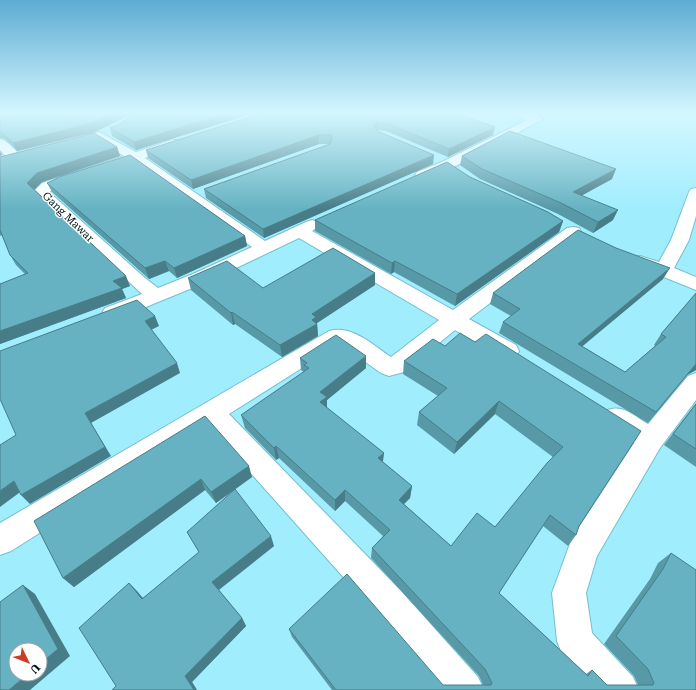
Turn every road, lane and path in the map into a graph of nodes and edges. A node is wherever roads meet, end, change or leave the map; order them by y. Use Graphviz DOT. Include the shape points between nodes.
graph roads {
  1 [pos="1,144"];
  2 [pos="61,144"];
  3 [pos="118,144"];
  4 [pos="174,144"];
  5 [pos="486,144"];
  6 [pos="58,145"];
  7 [pos="29,153"];
  8 [pos="432,156"];
  9 [pos="135,157"];
  10 [pos="7,159"];
  11 [pos="447,165"];
  12 [pos="19,172"];
  13 [pos="464,176"];
  14 [pos="405,182"];
  15 [pos="206,192"];
  16 [pos="696,192"];
  17 [pos="191,197"];
  18 [pos="329,218"];
  19 [pos="300,231"];
  20 [pos="574,231"];
  21 [pos="263,247"];
  22 [pos="625,255"];
  23 [pos="663,271"];
  24 [pos="696,284"];
  25 [pos="157,296"];
  26 [pos="95,320"];
  27 [pos="453,320"];
  28 [pos="531,365"];
  29 [pos="696,382"];
  30 [pos="596,406"];
  31 [pos="212,412"];
  32 [pos="651,440"];
  33 [pos="0,540"];
  34 [pos="465,690"];
  35 [pos="620,690"];
  1 -- 10 [label="street"];
  2 -- 6 [label="street"];
  3 -- 9 [label="street"];
  4 -- 9 [label="street, Gang Mawar"];
  5 -- 11 [label="street"];
  7 -- 10 [label="street"];
  8 -- 11 [label="street"];
  9 -- 17 [label="street"];
  9 -- 25 [label="street, Gang Mawar" via="61,181 40,192 138,282"];
  10 -- 12 [label="street"];
  11 -- 13 [label="street"];
  11 -- 14 [label="street"];
  15 -- 17 [label="street"];
  16 -- 23 [label="street" via="680,240"];
  17 -- 21 [label="street"];
  18 -- 19 [label="street"];
  19 -- 21 [label="street"];
  19 -- 27 [label="street"];
  20 -- 27 [label="street"];
  21 -- 25 [label="street"];
  22 -- 23 [label="street"];
  23 -- 24 [label="street"];
  25 -- 26 [label="street"];
  27 -- 28 [label="street"];
  27 -- 31 [label="street" via="393,368 389,368 346,338 337,336"];
  29 -- 32 [label="street"];
  30 -- 32 [label="street"];
  31 -- 33 [label="street"];
  31 -- 34 [label="street" via="389,603"];
  32 -- 35 [label="street" via="583,549 569,593 575,641"];
}
